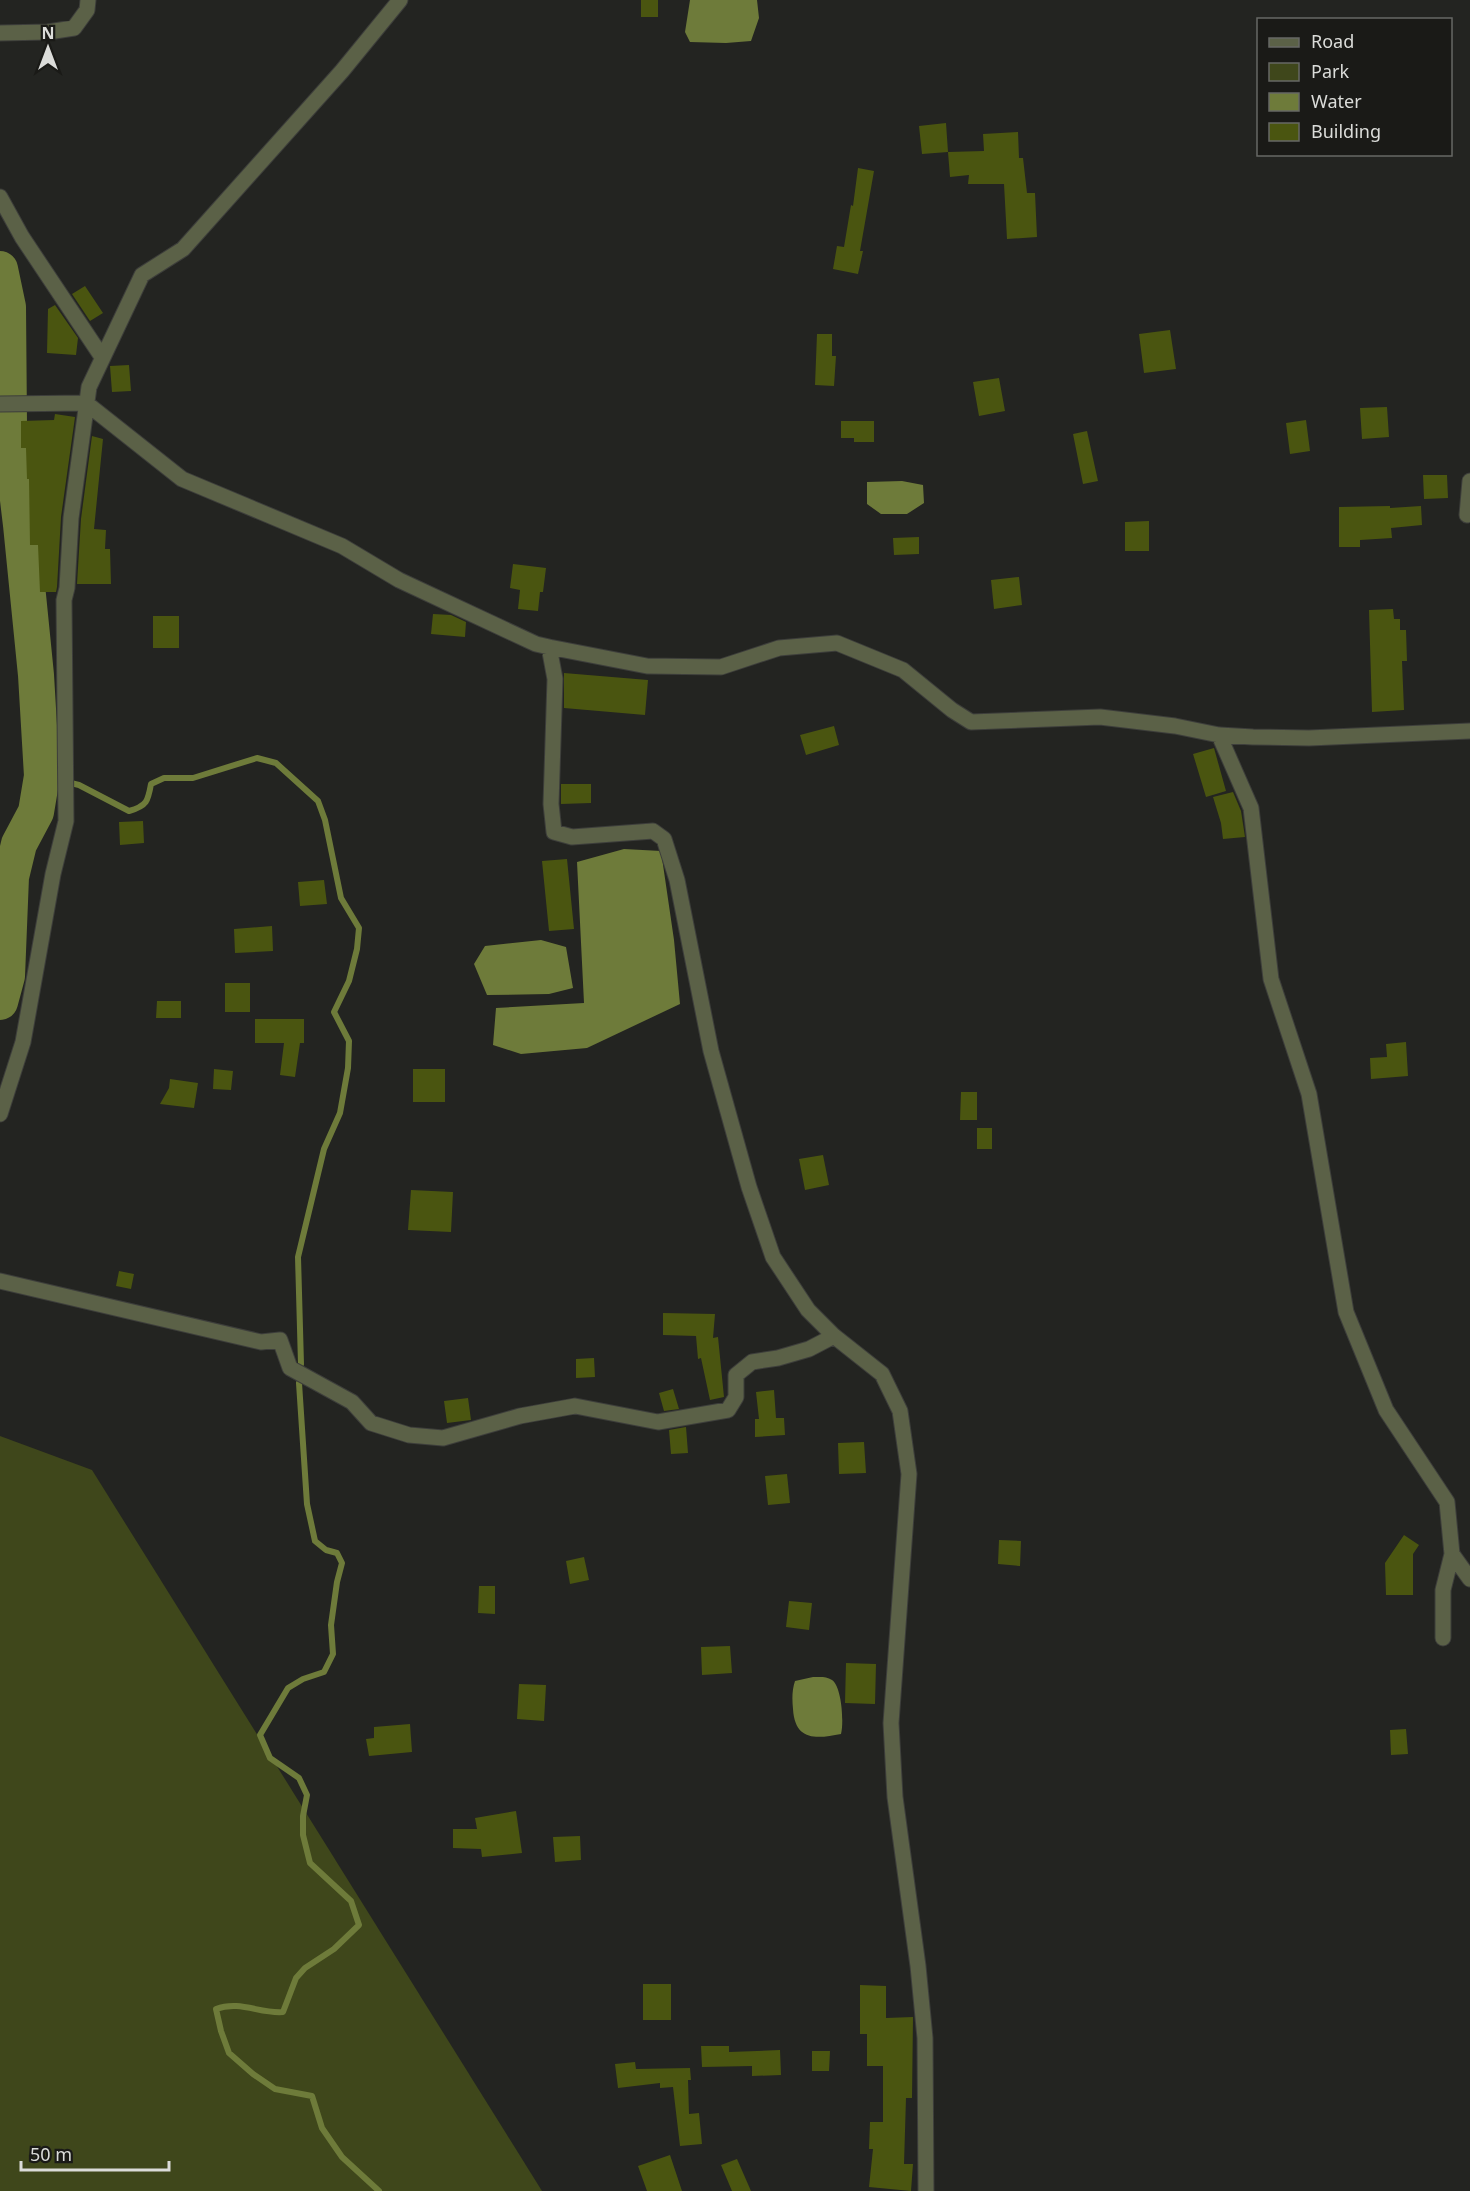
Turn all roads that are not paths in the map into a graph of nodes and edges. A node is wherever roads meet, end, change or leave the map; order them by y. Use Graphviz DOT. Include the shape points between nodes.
graph roads {
  1 [pos="88,0"];
  2 [pos="400,0"];
  3 [pos="0,33"];
  4 [pos="0,197"];
  5 [pos="102,357"];
  6 [pos="86,402"];
  7 [pos="0,404"];
  8 [pos="1470,481"];
  9 [pos="1467,515"];
  10 [pos="549,647"];
  11 [pos="1470,731"];
  12 [pos="1219,735"];
  13 [pos="0,1114"];
  14 [pos="0,1281"];
  15 [pos="834,1335"];
  16 [pos="1452,1554"];
  17 [pos="1470,1579"];
  18 [pos="1443,1638"];
  19 [pos="926,2191"];
  1 -- 3 [label="street" via="87,10 74,28"];
  2 -- 5 [label="street" via="183,249 142,275"];
  4 -- 5 [label="street"];
  5 -- 6 [label="street"];
  6 -- 7 [label="street"];
  6 -- 10 [label="street" via="182,479 342,546 399,580"];
  6 -- 13 [label="street" via="64,600 66,821 24,1042"];
  8 -- 9 [label="street"];
  10 -- 12 [label="street" via="647,666 721,667 779,648 837,643 903,670 971,722 1100,717"];
  10 -- 15 [label="street" via="555,679 551,795 554,832 572,837 653,831 664,839 677,880 711,1052 749,1187 773,1257 808,1310"];
  11 -- 12 [label="street" via="1309,738"];
  12 -- 16 [label="street" via="1251,808 1271,979 1309,1094 1346,1312 1386,1410 1447,1502"];
  14 -- 15 [label="street" via="261,1342 280,1341 290,1368 352,1402 371,1423 408,1435 442,1438 520,1416 575,1406 658,1422 728,1410 736,1397 736,1375 752,1362 809,1349"];
  15 -- 19 [label="street" via="882,1374 900,1411 909,1474 891,1723 895,1797 925,2038"];
  16 -- 17 [label="street"];
  16 -- 18 [label="street" via="1443,1590"];
}
